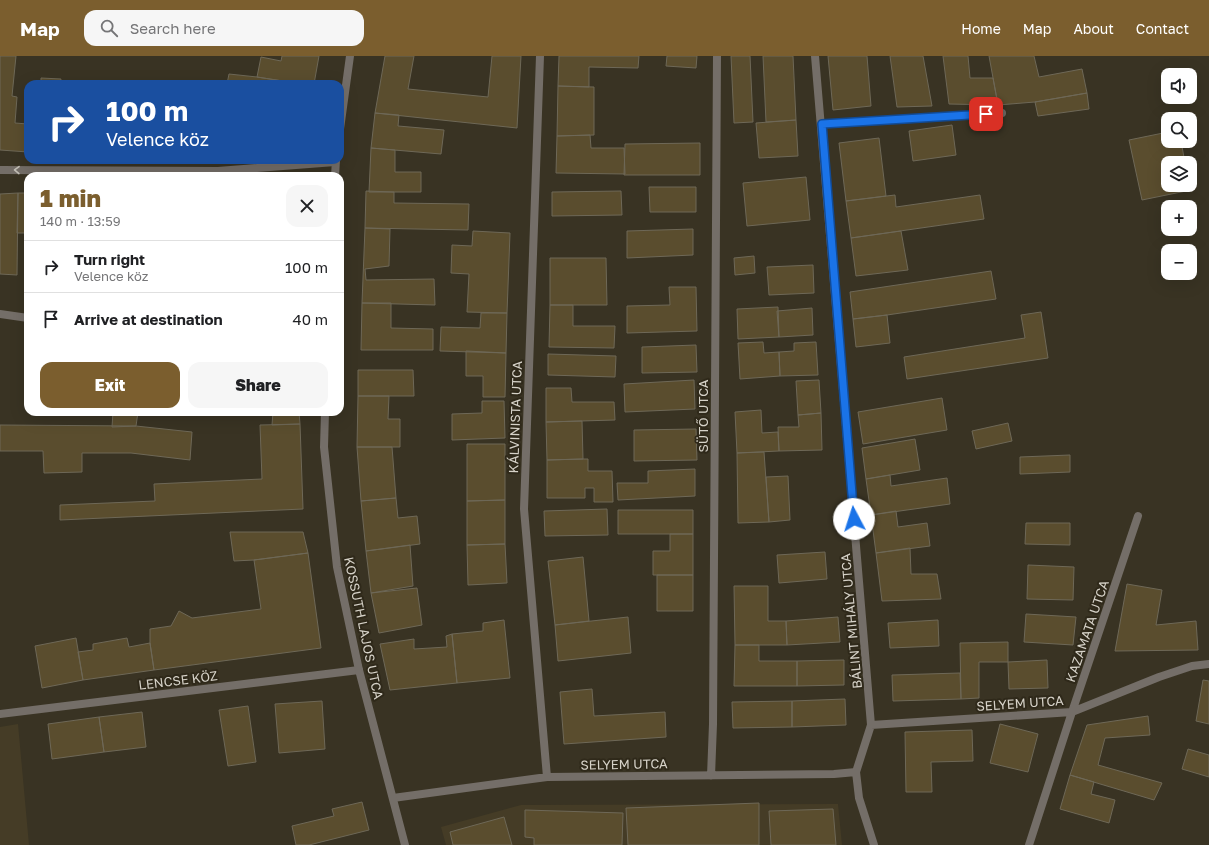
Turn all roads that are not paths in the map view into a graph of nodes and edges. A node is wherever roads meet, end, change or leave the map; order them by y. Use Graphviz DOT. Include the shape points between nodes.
graph roads {
  1 [pos="350,56"];
  2 [pos="540,56"];
  3 [pos="717,56"];
  4 [pos="815,56"];
  5 [pos="344,100"];
  6 [pos="1002,113"];
  7 [pos="822,124"];
  8 [pos="301,164"];
  9 [pos="0,170"];
  10 [pos="0,314"];
  11 [pos="24,317"];
  12 [pos="325,416"];
  13 [pos="1138,516"];
  14 [pos="1209,664"];
  15 [pos="360,670"];
  16 [pos="1072,712"];
  17 [pos="0,714"];
  18 [pos="871,725"];
  19 [pos="856,772"];
  20 [pos="711,776"];
  21 [pos="548,777"];
  22 [pos="393,798"];
  23 [pos="405,845"];
  24 [pos="874,845"];
  25 [pos="1029,845"];
  1 -- 5 [label="street"];
  2 -- 21 [label="street, KÁLVINISTA UTCA" via="524,509"];
  3 -- 20 [label="street, SÜTŐ UTCA"];
  4 -- 7 [label="street, BÁLINT MIHÁLY UTCA"];
  6 -- 7 [label="street"];
  7 -- 18 [label="street, BÁLINT MIHÁLY UTCA"];
  8 -- 9 [label="street, one-way" via="218,171"];
  10 -- 11 [label="street"];
  12 -- 15 [label="street, KOSSUTH LAJOS UTCA" via="324,447 337,567"];
  13 -- 16 [label="street, KAZAMATA UTCA"];
  14 -- 16 [label="street, SELYEM UTCA" via="1192,666 1159,677"];
  15 -- 17 [label="street, LENCSE KÖZ"];
  15 -- 22 [label="street, KOSSUTH LAJOS UTCA"];
  16 -- 18 [label="street, SELYEM UTCA"];
  16 -- 25 [label="street, KAZAMATA UTCA"];
  18 -- 19 [label="street, BÁLINT MIHÁLY UTCA"];
  19 -- 20 [label="street, SELYEM UTCA"];
  19 -- 24 [label="street, BÁLINT MIHÁLY UTCA" via="859,798"];
  20 -- 21 [label="street, SELYEM UTCA"];
  21 -- 22 [label="street, SELYEM UTCA"];
  22 -- 23 [label="street, KOSSUTH LAJOS UTCA"];
}
